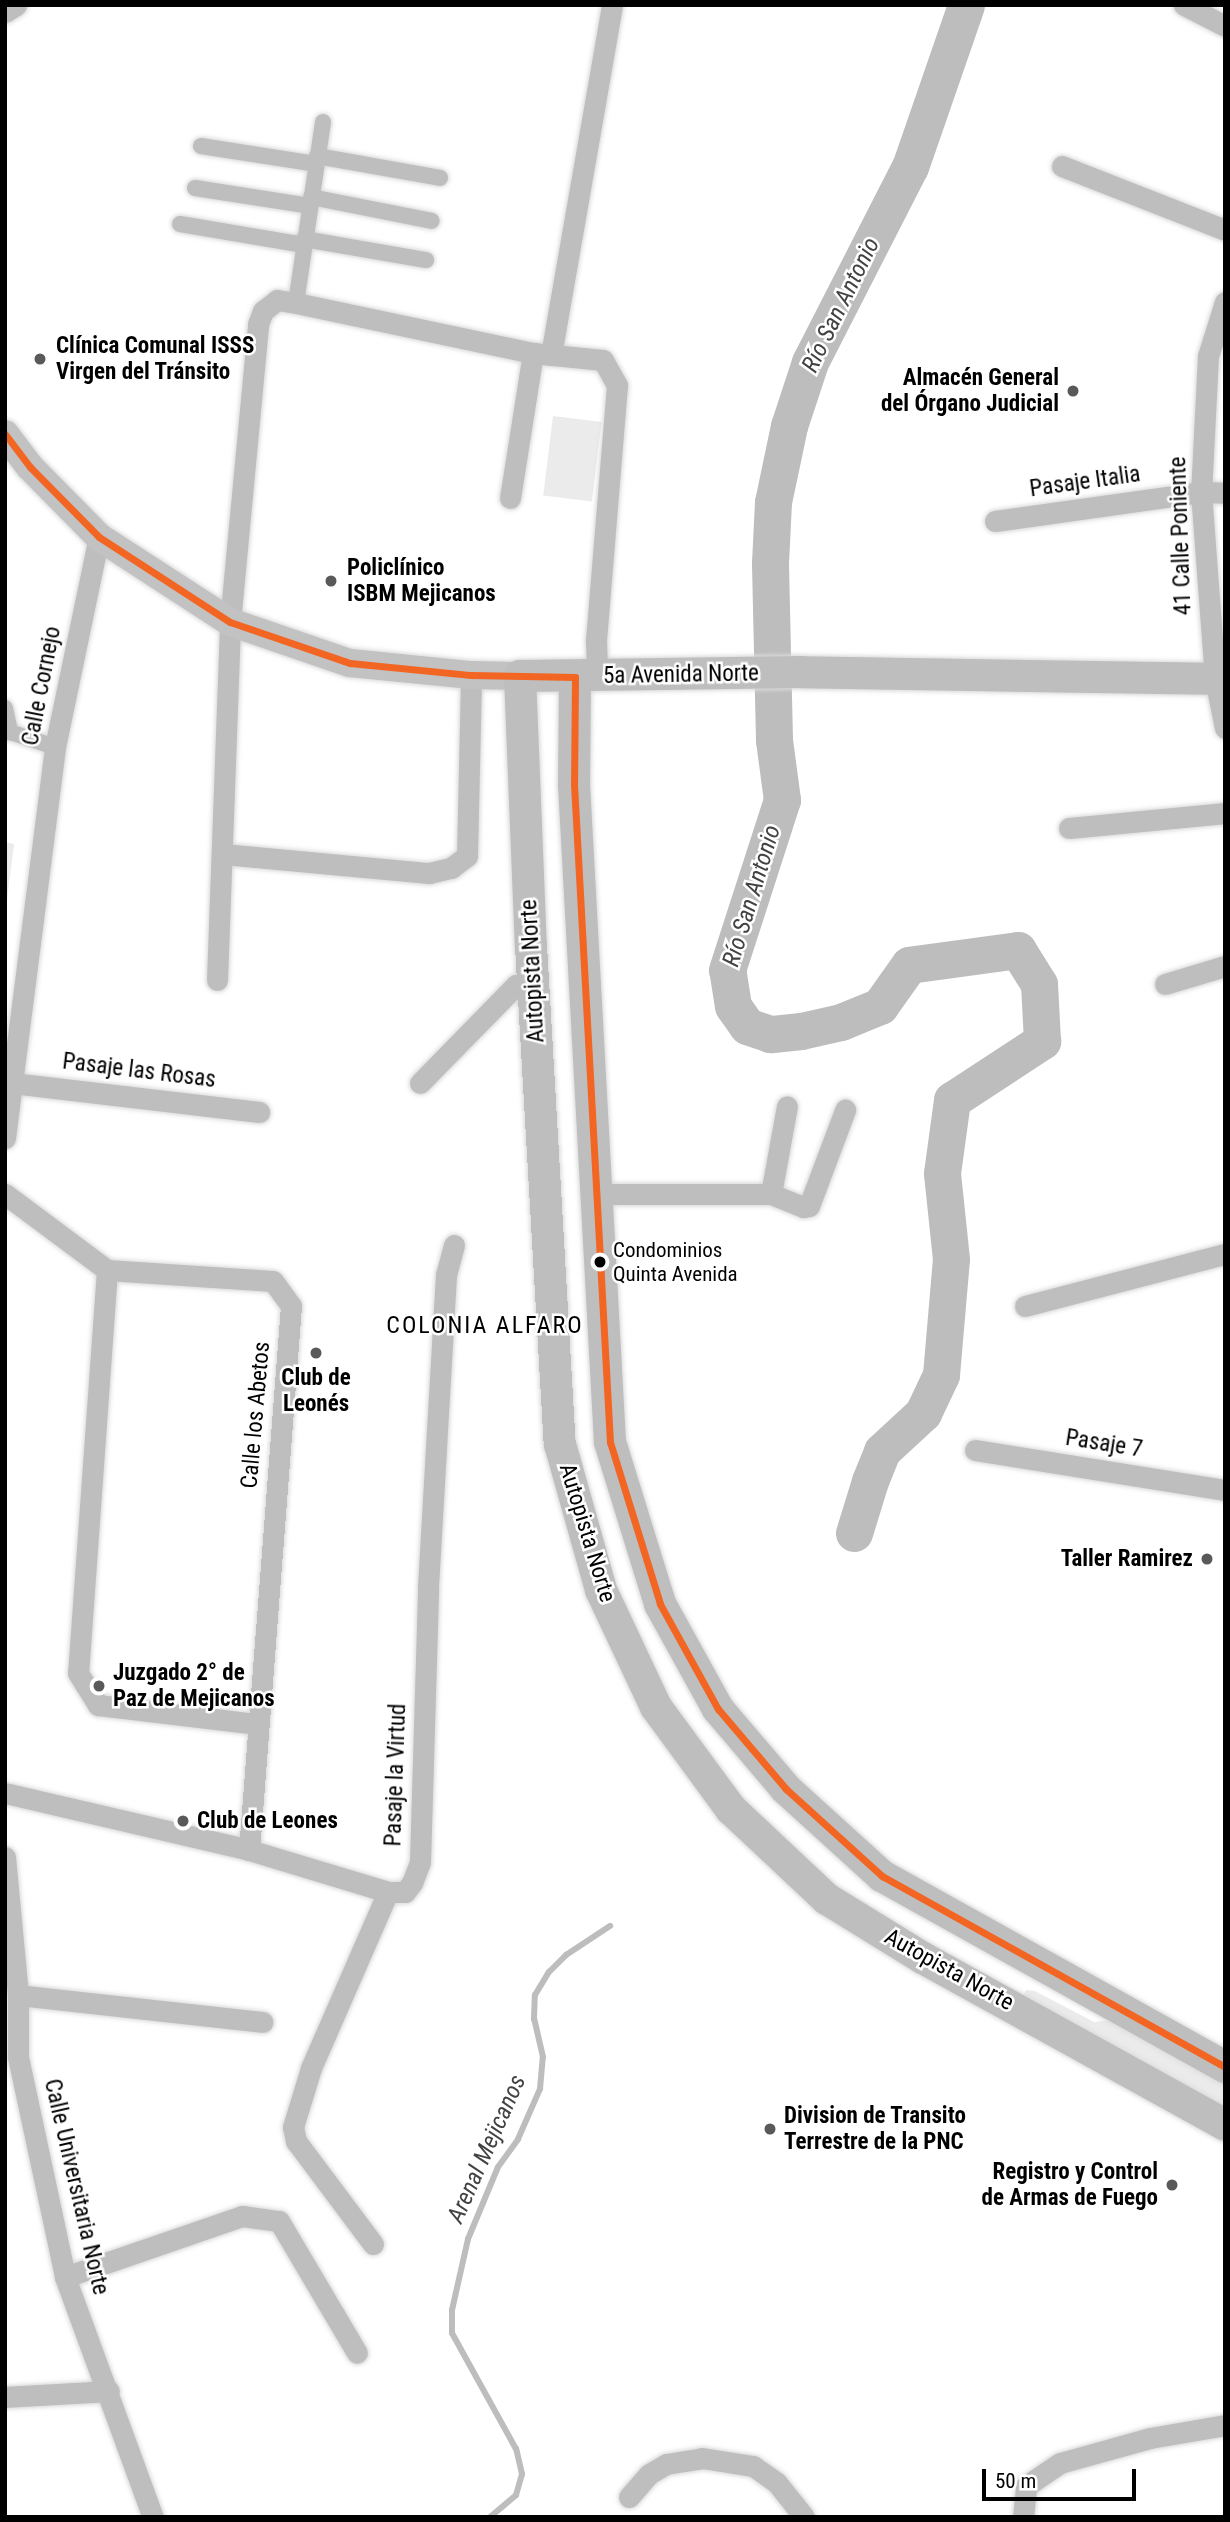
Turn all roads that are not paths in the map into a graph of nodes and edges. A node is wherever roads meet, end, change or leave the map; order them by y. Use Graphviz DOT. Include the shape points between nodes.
graph roads {
  1 [pos="16,5"];
  2 [pos="612,5"];
  3 [pos="1184,5"];
  4 [pos="5,12"];
  5 [pos="1225,26"];
  6 [pos="323,122"];
  7 [pos="201,146"];
  8 [pos="317,160"];
  9 [pos="1062,166"];
  10 [pos="440,178"];
  11 [pos="195,188"];
  12 [pos="310,202"];
  13 [pos="432,221"];
  14 [pos="180,224"];
  15 [pos="1225,230"];
  16 [pos="304,242"];
  17 [pos="426,260"];
  18 [pos="1225,302"];
  19 [pos="296,303"];
  20 [pos="542,354"];
  21 [pos="1216,357"];
  22 [pos="5,434"];
  23 [pos="1201,492"];
  24 [pos="1225,493"];
  25 [pos="510,498"];
  26 [pos="995,521"];
  27 [pos="99,537"];
  28 [pos="230,622"];
  29 [pos="471,675"];
  30 [pos="520,676"];
  31 [pos="586,676"];
  32 [pos="1220,679"];
  33 [pos="5,708"];
  34 [pos="1225,728"];
  35 [pos="55,747"];
  36 [pos="1225,813"];
  37 [pos="1069,828"];
  38 [pos="223,854"];
  39 [pos="1225,966"];
  40 [pos="217,981"];
  41 [pos="1165,984"];
  42 [pos="533,985"];
  43 [pos="12,1083"];
  44 [pos="420,1083"];
  45 [pos="787,1106"];
  46 [pos="845,1110"];
  47 [pos="259,1112"];
  48 [pos="5,1139"];
  49 [pos="5,1194"];
  50 [pos="596,1194"];
  51 [pos="771,1194"];
  52 [pos="454,1245"];
  53 [pos="1225,1254"];
  54 [pos="107,1270"];
  55 [pos="1025,1306"];
  56 [pos="975,1450"];
  57 [pos="1225,1489"];
  58 [pos="257,1724"];
  59 [pos="5,1793"];
  60 [pos="248,1850"];
  61 [pos="5,1857"];
  62 [pos="388,1892"];
  63 [pos="956,1917"];
  64 [pos="933,1962"];
  65 [pos="18,1995"];
  66 [pos="1114,2006"];
  67 [pos="1023,2011"];
  68 [pos="263,2022"];
  69 [pos="1225,2067"];
  70 [pos="1225,2125"];
  71 [pos="373,2244"];
  72 [pos="65,2277"];
  73 [pos="357,2354"];
  74 [pos="108,2391"];
  75 [pos="5,2397"];
  76 [pos="1225,2425"];
  77 [pos="629,2497"];
  78 [pos="153,2517"];
  79 [pos="804,2517"];
  80 [pos="1023,2517"];
  1 -- 4 [label="street"];
  2 -- 20 [label="street"];
  3 -- 5 [label="street"];
  6 -- 8 [label="street"];
  7 -- 8 [label="street"];
  8 -- 10 [label="street"];
  8 -- 12 [label="street"];
  9 -- 15 [label="street"];
  11 -- 12 [label="street"];
  12 -- 13 [label="street"];
  12 -- 16 [label="street"];
  14 -- 16 [label="street"];
  16 -- 17 [label="street"];
  16 -- 19 [label="street"];
  18 -- 21 [label="street, 41 Calle Poniente"];
  19 -- 20 [label="street"];
  19 -- 28 [label="street" via="277,300 263,311 258,324"];
  20 -- 25 [label="street"];
  20 -- 31 [label="street" via="603,360 617,385 596,640"];
  21 -- 23 [label="street, 41 Calle Poniente"];
  22 -- 27 [label="main road, 5a Avenida Norte" via="30,467"];
  23 -- 24 [label="street, Pasaje Italia"];
  23 -- 26 [label="street, Pasaje Italia"];
  23 -- 32 [label="street, 41 Calle Poniente"];
  27 -- 28 [label="main road, 5a Avenida Norte"];
  27 -- 35 [label="street, Calle Cornejo"];
  28 -- 29 [label="main road, 5a Avenida Norte" via="350,663"];
  28 -- 38 [label="street"];
  29 -- 30 [label="main road, 5a Avenida Norte"];
  29 -- 38 [label="street" via="467,856 451,868 429,873"];
  30 -- 31 [label="main road, 5a Avenida Norte"];
  30 -- 42 [label="main road, Autopista Norte"];
  31 -- 32 [label="main road, 5a Avenida Norte" via="802,672"];
  31 -- 50 [label="main road" via="574,784"];
  32 -- 34 [label="street, 41 Calle Poniente"];
  33 -- 35 [label="street" via="10,732"];
  35 -- 43 [label="street, Calle Cornejo"];
  36 -- 37 [label="street"];
  38 -- 40 [label="street"];
  39 -- 41 [label="street"];
  42 -- 44 [label="street" via="516,985"];
  42 -- 64 [label="main road, Autopista Norte" via="559,1444 601,1591 656,1707 731,1809 827,1899"];
  43 -- 47 [label="street, Pasaje las Rosas"];
  43 -- 48 [label="street, Calle Cornejo"];
  45 -- 51 [label="street"];
  46 -- 51 [label="street" via="809,1206"];
  49 -- 54 [label="street"];
  50 -- 51 [label="street"];
  50 -- 63 [label="main road" via="610,1442 660,1604 718,1709 786,1789 881,1876"];
  52 -- 62 [label="street, Pasaje la Virtud" via="446,1275 428,1587 420,1862 405,1892"];
  53 -- 55 [label="street"];
  54 -- 58 [label="street" via="78,1673 98,1705"];
  54 -- 58 [label="street, Calle los Abetos" via="273,1281 291,1306"];
  56 -- 57 [label="street, Pasaje 7"];
  58 -- 60 [label="street, Calle los Abetos"];
  59 -- 60 [label="street"];
  60 -- 62 [label="street"];
  61 -- 65 [label="street, Calle Universitaria Norte"];
  62 -- 71 [label="street" via="311,2068 293,2127 296,2141"];
  63 -- 64 [label="main road" via="968,1937 968,1955 955,1966"];
  63 -- 66 [label="main road"];
  64 -- 67 [label="main road, Autopista Norte"];
  65 -- 68 [label="street"];
  65 -- 72 [label="street, Calle Universitaria Norte" via="18,2057"];
  66 -- 67 [label="main road" via="1107,2011 1088,2009 1024,1978 1013,1982 1010,1993"];
  66 -- 69 [label="main road"];
  67 -- 70 [label="main road, Autopista Norte"];
  72 -- 73 [label="street" via="242,2216 279,2221"];
  72 -- 74 [label="street, Calle Universitaria Norte"];
  74 -- 75 [label="street"];
  74 -- 78 [label="street, Calle Universitaria Norte"];
  76 -- 80 [label="street" via="1150,2438 1060,2463 1026,2486"];
  77 -- 79 [label="street" via="649,2474 666,2464 702,2458 752,2466 777,2483"];
}
